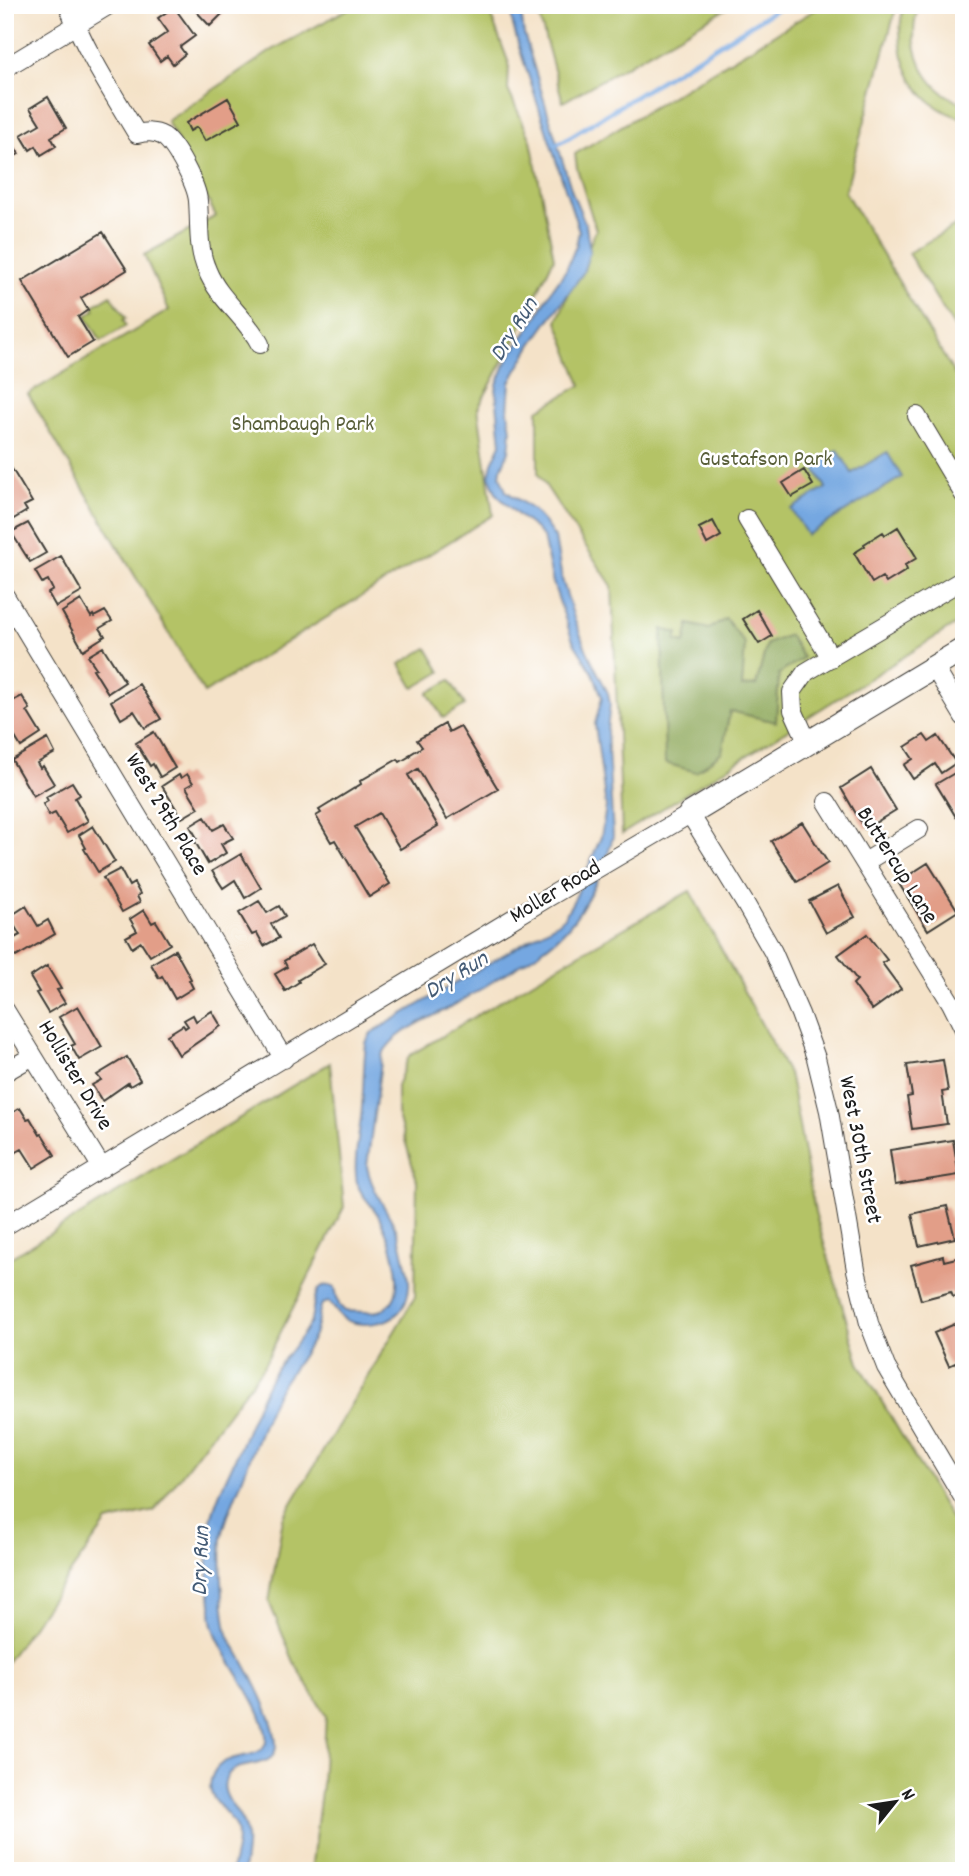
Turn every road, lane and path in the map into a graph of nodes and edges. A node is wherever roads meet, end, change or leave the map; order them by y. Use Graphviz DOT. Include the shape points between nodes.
graph roads {
  1 [pos="68,5"];
  2 [pos="108,5"];
  3 [pos="75,24"];
  4 [pos="5,68"];
  5 [pos="260,344"];
  6 [pos="917,416"];
  7 [pos="964,495"];
  8 [pos="747,519"];
  9 [pos="964,579"];
  10 [pos="5,596"];
  11 [pos="964,649"];
  12 [pos="831,658"];
  13 [pos="934,667"];
  14 [pos="964,717"];
  15 [pos="808,743"];
  16 [pos="827,802"];
  17 [pos="690,814"];
  18 [pos="919,830"];
  19 [pos="865,862"];
  20 [pos="5,1010"];
  21 [pos="964,1029"];
  22 [pos="33,1056"];
  23 [pos="284,1059"];
  24 [pos="5,1072"];
  25 [pos="102,1168"];
  26 [pos="5,1226"];
  27 [pos="964,1499"];
  1 -- 3 [label="street"];
  2 -- 3 [label="street"];
  3 -- 4 [label="street"];
  3 -- 5 [label="street" via="137,134 162,136 182,160 198,198 198,237 206,270"];
  6 -- 7 [label="street"];
  8 -- 12 [label="street"];
  9 -- 12 [label="street"];
  10 -- 23 [label="street, West 29th Place"];
  11 -- 13 [label="main road, Moller Road"];
  12 -- 15 [label="street" via="806,672 792,692 793,710"];
  13 -- 14 [label="street"];
  13 -- 15 [label="main road, Moller Road"];
  15 -- 17 [label="main road, Moller Road"];
  16 -- 19 [label="street, Buttercup Lane"];
  17 -- 23 [label="street, Moller Road"];
  17 -- 27 [label="street, West 30th Street" via="773,952 800,1014 829,1111 869,1323 886,1367"];
  18 -- 19 [label="street"];
  19 -- 21 [label="street, Buttercup Lane"];
  20 -- 22 [label="street, Hollister Drive"];
  22 -- 24 [label="street"];
  22 -- 25 [label="street, Hollister Drive"];
  23 -- 25 [label="street, Moller Road"];
  25 -- 26 [label="street, Moller Road"];
}
